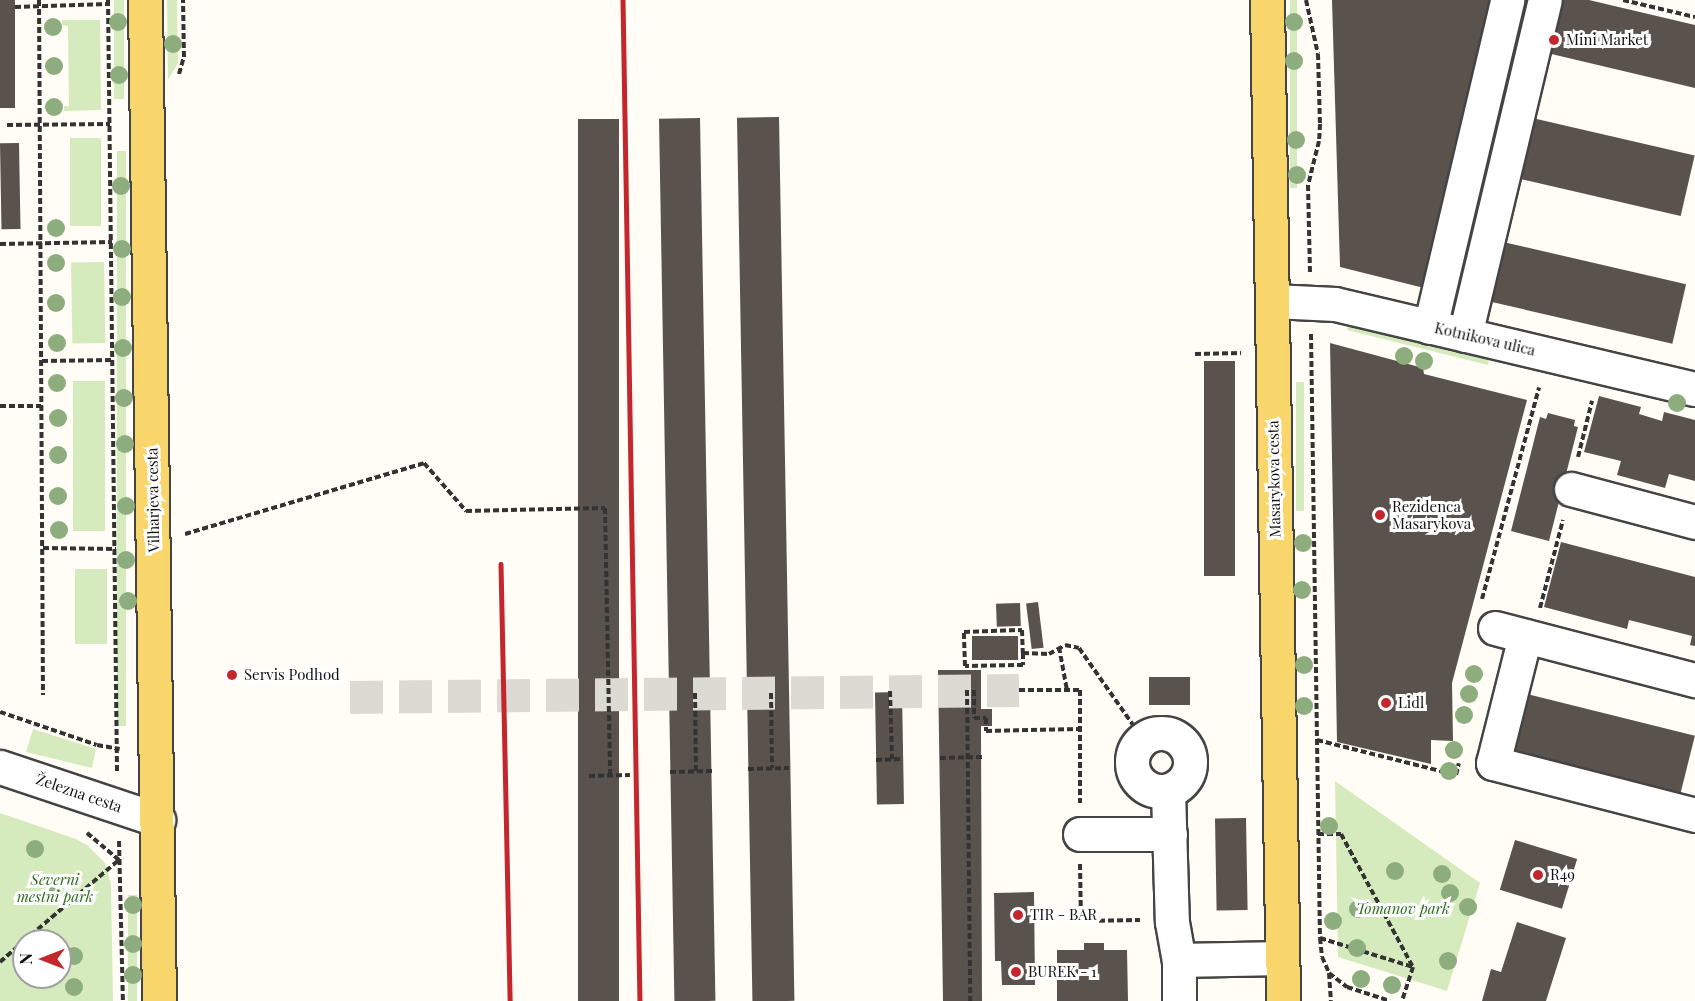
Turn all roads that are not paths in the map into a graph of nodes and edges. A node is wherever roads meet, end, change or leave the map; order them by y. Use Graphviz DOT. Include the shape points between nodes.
graph roads {
  1 [pos="145,0"];
  2 [pos="1267,0"];
  3 [pos="1507,0"];
  4 [pos="1545,0"];
  5 [pos="1273,301"];
  6 [pos="1430,327"];
  7 [pos="1465,335"];
  8 [pos="1695,389"];
  9 [pos="1570,489"];
  10 [pos="1695,522"];
  11 [pos="1695,680"];
  12 [pos="0,766"];
  13 [pos="1168,790"];
  14 [pos="1695,815"];
  15 [pos="158,820"];
  16 [pos="1080,834"];
  17 [pos="1170,834"];
  18 [pos="1282,958"];
  19 [pos="1179,960"];
  20 [pos="159,1001"];
  21 [pos="1179,1001"];
  22 [pos="1282,1001"];
  1 -- 15 [label="main road, Vilharjeva cesta"];
  2 -- 5 [label="main road, Masarykova cesta"];
  3 -- 6 [label="street"];
  4 -- 7 [label="street"];
  5 -- 6 [label="street, Kotnikova ulica" via="1335,304"];
  5 -- 18 [label="main road, Masarykova cesta"];
  6 -- 7 [label="street, Kotnikova ulica"];
  7 -- 8 [label="street, Kotnikova ulica"];
  9 -- 10 [label="street"];
  11 -- 14 [label="street" via="1510,632 1493,763"];
  12 -- 15 [label="street, Železna cesta"];
  13 -- 13 [label="street" via="1184,781 1190,755 1180,740 1166,733 1151,735 1143,739 1132,755 1135,775 1149,789"];
  13 -- 17 [label="street"];
  15 -- 20 [label="main road, Vilharjeva cesta"];
  16 -- 17 [label="street"];
  17 -- 19 [label="street" via="1172,922"];
  18 -- 19 [label="street"];
  18 -- 22 [label="main road, Masarykova cesta"];
  19 -- 21 [label="street"];
}
